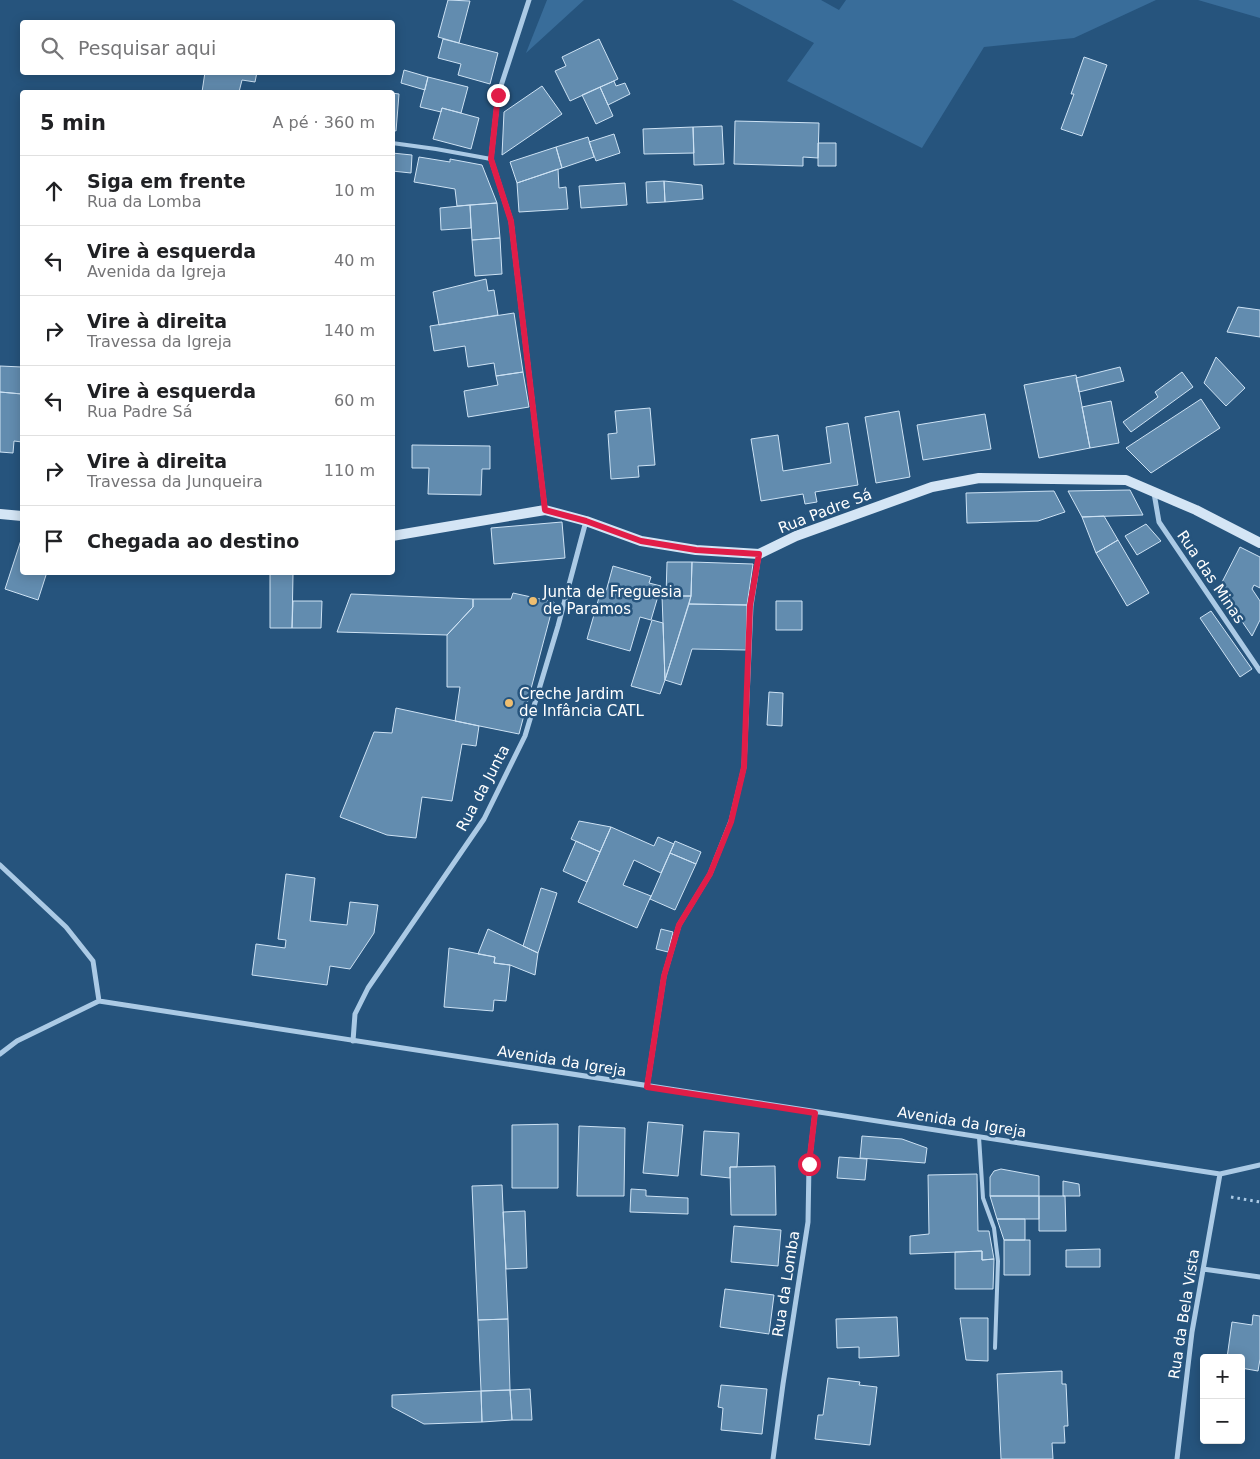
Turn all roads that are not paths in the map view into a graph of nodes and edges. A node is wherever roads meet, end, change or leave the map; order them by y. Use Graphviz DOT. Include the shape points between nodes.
graph roads {
  1 [pos="529,0"];
  2 [pos="395,143"];
  3 [pos="491,159"];
  4 [pos="1154,492"];
  5 [pos="545,510"];
  6 [pos="0,514"];
  7 [pos="20,516"];
  8 [pos="586,521"];
  9 [pos="395,536"];
  10 [pos="1260,543"];
  11 [pos="759,554"];
  12 [pos="1260,671"];
  13 [pos="0,865"];
  14 [pos="99,1001"];
  15 [pos="353,1041"];
  16 [pos="0,1054"];
  17 [pos="647,1087"];
  18 [pos="815,1113"];
  19 [pos="979,1137"];
  20 [pos="1260,1164"];
  21 [pos="1220,1174"];
  22 [pos="1203,1269"];
  23 [pos="1260,1277"];
  24 [pos="995,1348"];
  25 [pos="774,1459"];
  26 [pos="1178,1459"];
  1 -- 3 [label="street" via="498,95"];
  2 -- 3 [label="lane"];
  3 -- 5 [label="street" via="511,221"];
  4 -- 10 [label="street, Rua Padre Sá"];
  4 -- 11 [label="street, Rua Padre Sá" via="1126,480 979,478 932,487 796,536"];
  4 -- 12 [label="street, Rua das Minas" via="1159,522"];
  5 -- 8 [label="street, Rua Padre Sá"];
  5 -- 9 [label="street, Rua Padre Sá"];
  6 -- 7 [label="street"];
  8 -- 11 [label="street, Rua Padre Sá" via="641,541 724,553"];
  8 -- 15 [label="street, Rua da Junta" via="525,736 484,819 368,988 356,1014"];
  11 -- 17 [label="street" via="750,606 744,767 731,822 710,874 679,925 664,976"];
  13 -- 14 [label="street" via="66,927 93,961"];
  14 -- 15 [label="street, Avenida da Igreja"];
  14 -- 16 [label="street" via="17,1041"];
  15 -- 17 [label="street, Avenida da Igreja"];
  17 -- 18 [label="street, Avenida da Igreja"];
  18 -- 19 [label="street, Avenida da Igreja"];
  18 -- 25 [label="street, Rua da Lomba" via="809,1164 808,1222"];
  19 -- 21 [label="street, Avenida da Igreja"];
  19 -- 24 [label="lane" via="983,1198 994,1228 998,1261"];
  20 -- 21 [label="street"];
  21 -- 22 [label="street, Rua da Bela Vista"];
  22 -- 23 [label="street"];
  22 -- 26 [label="street, Rua da Bela Vista" via="1192,1332"];
}
